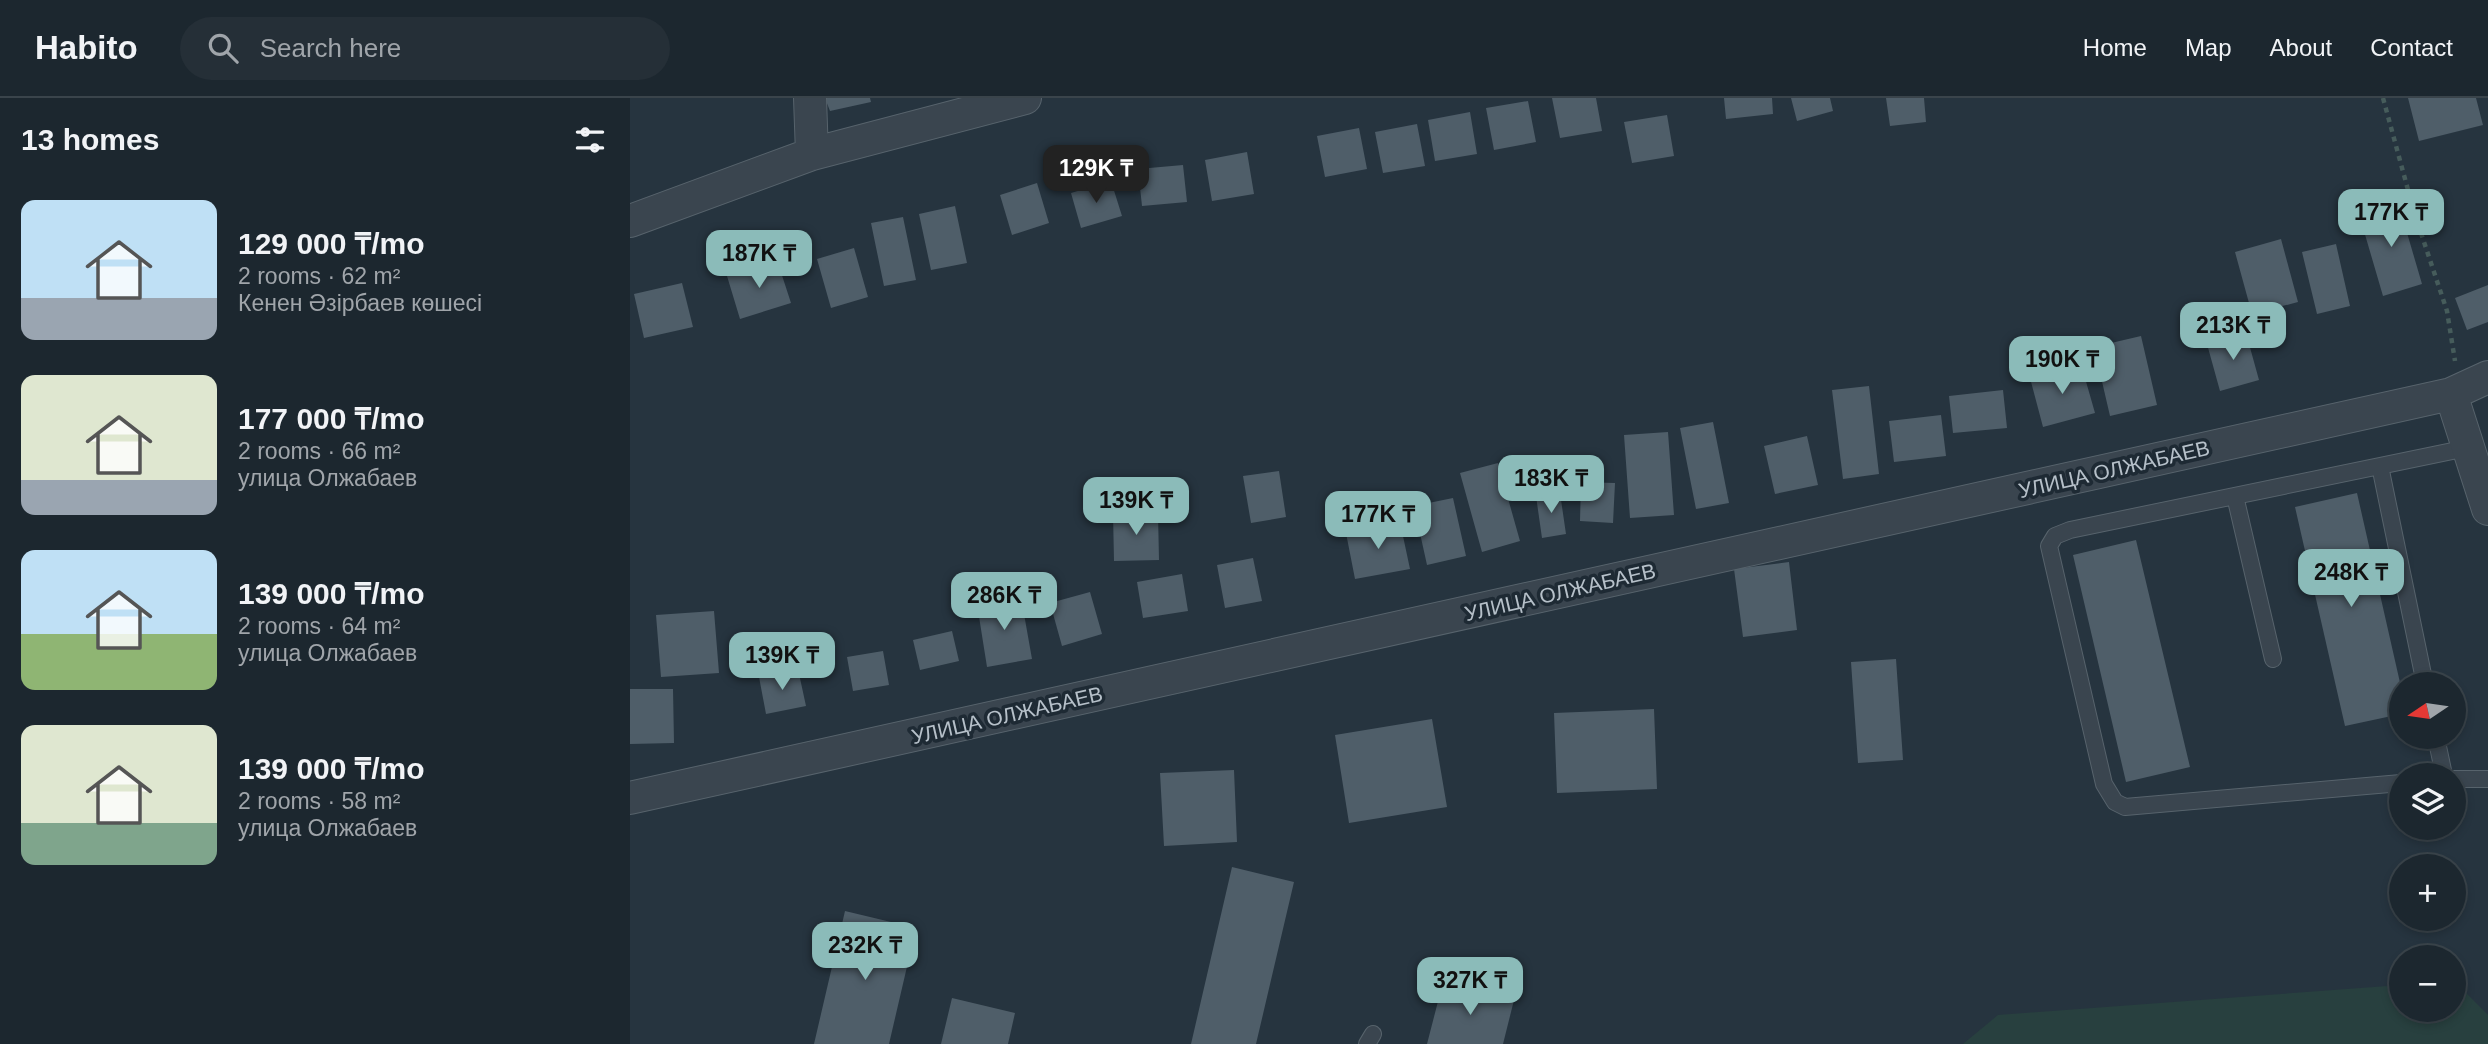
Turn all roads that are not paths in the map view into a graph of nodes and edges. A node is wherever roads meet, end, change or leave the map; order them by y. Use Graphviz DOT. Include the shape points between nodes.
graph roads {
  1 [pos="810,98"];
  2 [pos="1026,98"];
  3 [pos="812,153"];
  4 [pos="630,220"];
  5 [pos="2488,377"];
  6 [pos="2451,394"];
  7 [pos="2467,448"];
  8 [pos="2379,466"];
  9 [pos="2235,496"];
  10 [pos="2488,509"];
  11 [pos="2273,659"];
  12 [pos="2422,672"];
  13 [pos="2466,779"];
  14 [pos="2488,779"];
  15 [pos="2389,784"];
  16 [pos="630,798"];
  1 -- 3 [label="street"];
  2 -- 3 [label="street"];
  3 -- 4 [label="street"];
  5 -- 6 [label="street, УЛИЦА ОЛЖАБАЕВ"];
  6 -- 7 [label="street"];
  6 -- 16 [label="street, УЛИЦА ОЛЖАБАЕВ"];
  7 -- 8 [label="lane"];
  7 -- 10 [label="street"];
  8 -- 9 [label="lane"];
  8 -- 12 [label="lane"];
  9 -- 11 [label="lane"];
  9 -- 15 [label="lane" via="2070,530 2055,536 2049,546 2104,784 2115,802 2125,807"];
  13 -- 14 [label="lane"];
}
